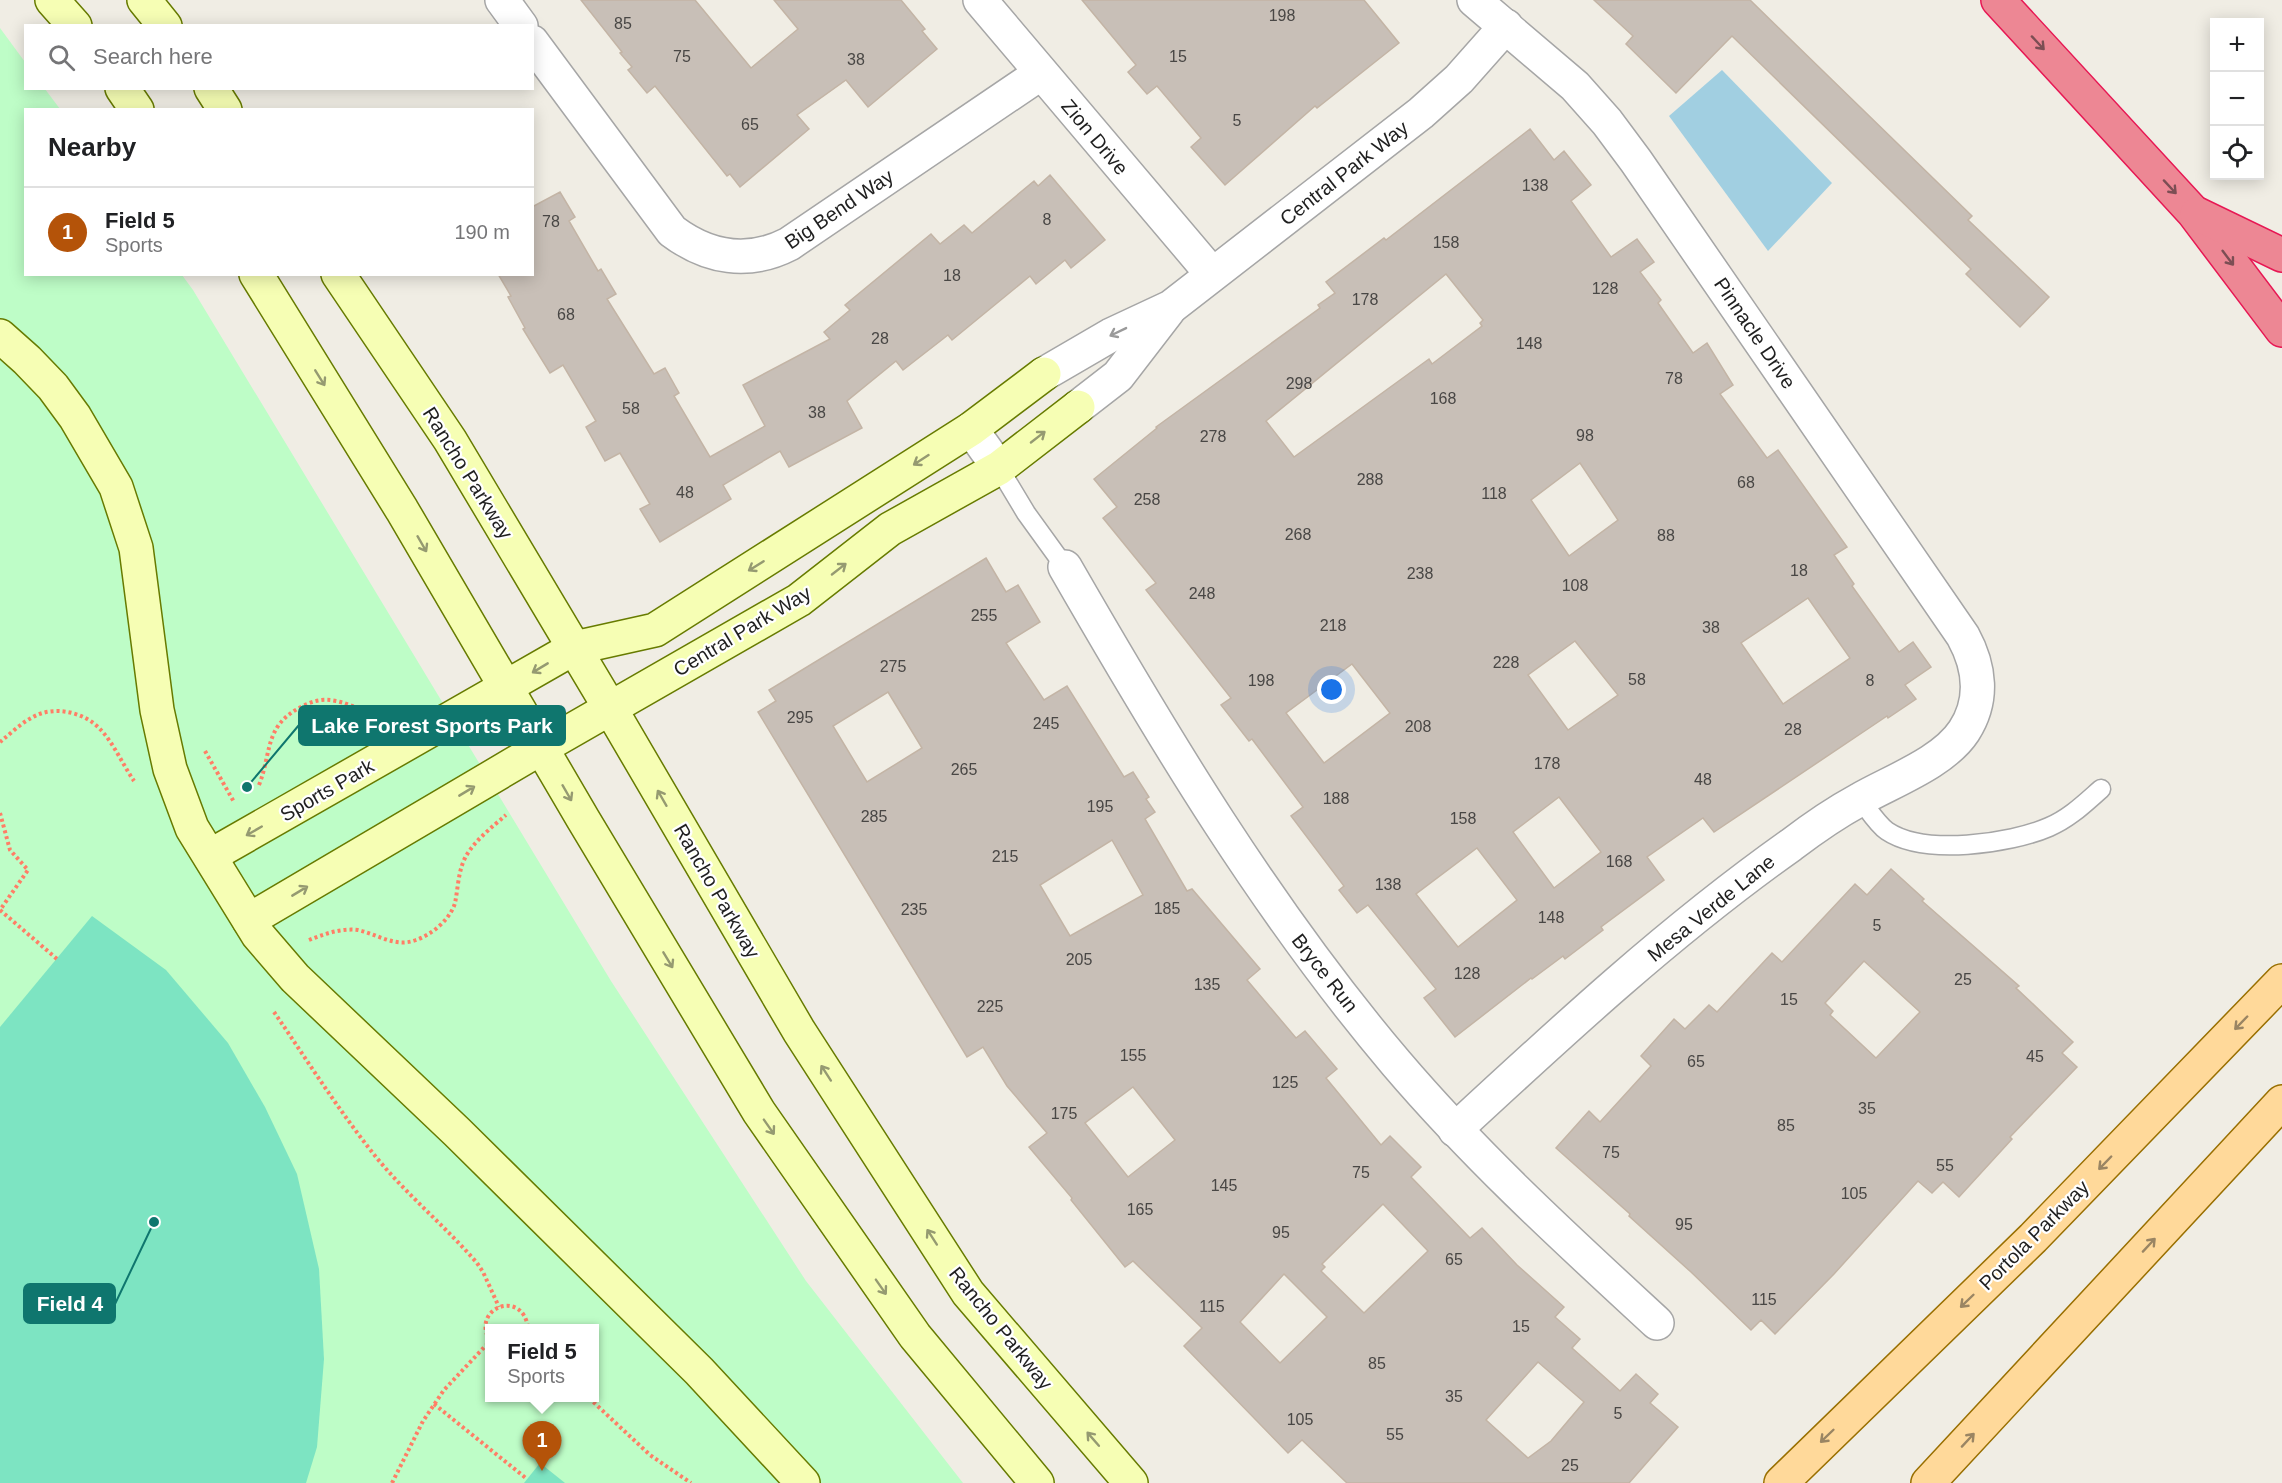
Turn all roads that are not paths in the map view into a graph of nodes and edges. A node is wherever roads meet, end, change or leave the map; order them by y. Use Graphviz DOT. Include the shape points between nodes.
graph roads {
  1 [pos="52,0"];
  2 [pos="144,0"];
  3 [pos="502,0"];
  4 [pos="980,0"];
  5 [pos="1474,0"];
  6 [pos="1998,0"];
  7 [pos="73,24"];
  8 [pos="163,24"];
  9 [pos="520,24"];
  10 [pos="1506,26"];
  11 [pos="534,45"];
  12 [pos="1041,73"];
  13 [pos="123,90"];
  14 [pos="212,90"];
  15 [pos="136,108"];
  16 [pos="224,108"];
  17 [pos="2193,212"];
  18 [pos="2282,255"];
  19 [pos="1212,274"];
  20 [pos="257,276"];
  21 [pos="339,276"];
  22 [pos="1171,307"];
  23 [pos="2282,330"];
  24 [pos="0,336"];
  25 [pos="971,429"];
  26 [pos="999,468"];
  27 [pos="1065,567"];
  28 [pos="574,648"];
  29 [pos="506,688"];
  30 [pos="1976,704"];
  31 [pos="610,708"];
  32 [pos="541,748"];
  33 [pos="2101,789"];
  34 [pos="1860,799"];
  35 [pos="210,856"];
  36 [pos="249,920"];
  37 [pos="2282,981"];
  38 [pos="2282,1102"];
  39 [pos="1455,1130"];
  40 [pos="1657,1323"];
  41 [pos="803,1483"];
  42 [pos="1037,1483"];
  43 [pos="1131,1483"];
  44 [pos="1781,1483"];
  45 [pos="1928,1483"];
  1 -- 7 [label="street"];
  2 -- 8 [label="street"];
  3 -- 9 [label="street"];
  4 -- 12 [label="street, Zion Drive"];
  5 -- 10 [label="street, Pinnacle Drive"];
  6 -- 17 [label="highway, one-way"];
  10 -- 19 [label="street, Central Park Way" via="1459,79 1421,113"];
  10 -- 30 [label="street, Pinnacle Drive" via="1575,86 1644,171 1963,636 1975,662"];
  11 -- 12 [label="street, Big Bend Way" via="672,231 700,249 730,257 760,255 789,244"];
  12 -- 19 [label="street, Zion Drive"];
  13 -- 15 [label="street"];
  14 -- 16 [label="street"];
  17 -- 18 [label="highway"];
  17 -- 23 [label="highway, one-way"];
  19 -- 22 [label="street, Central Park Way"];
  20 -- 29 [label="street, one-way"];
  21 -- 28 [label="street, Rancho Parkway" via="450,440"];
  22 -- 25 [label="street, Central Park Way, one-way" via="1111,335 1044,374"];
  26 -- 22 [label="street, Central Park Way, one-way" via="1118,376"];
  24 -- 35 [label="street" via="52,387 75,417 116,487 136,548 157,710 170,769 192,828"];
  25 -- 26 [label="street"];
  25 -- 28 [label="street, Central Park Way, one-way" via="655,630"];
  26 -- 27 [label="lane"];
  31 -- 26 [label="street, Central Park Way, one-way" via="799,600 890,529"];
  27 -- 39 [label="street, Bryce Run" via="1188,772 1287,924"];
  28 -- 29 [label="street, Central Park Way, one-way"];
  28 -- 31 [label="street, Rancho Parkway"];
  29 -- 32 [label="street"];
  29 -- 35 [label="street, Sports Park, one-way"];
  30 -- 34 [label="street, Mesa Verde Lane" via="1964,730 1945,751"];
  31 -- 32 [label="street, Central Park Way"];
  43 -- 31 [label="street, Rancho Parkway, one-way" via="968,1293 799,1031"];
  36 -- 32 [label="street, one-way"];
  32 -- 42 [label="street, one-way" via="759,1112 915,1336"];
  33 -- 34 [label="lane" via="2071,815 2049,827 1997,842 1946,845 1920,842 1885,830"];
  34 -- 39 [label="street, Mesa Verde Lane" via="1742,881 1569,1024"];
  35 -- 36 [label="street"];
  36 -- 41 [label="street" via="295,978 457,1131 691,1363"];
  37 -- 44 [label="main road, Portola Parkway, one-way" via="2033,1238"];
  45 -- 38 [label="main road, one-way"];
  39 -- 40 [label="street, Bryce Run" via="1567,1242"];
}
